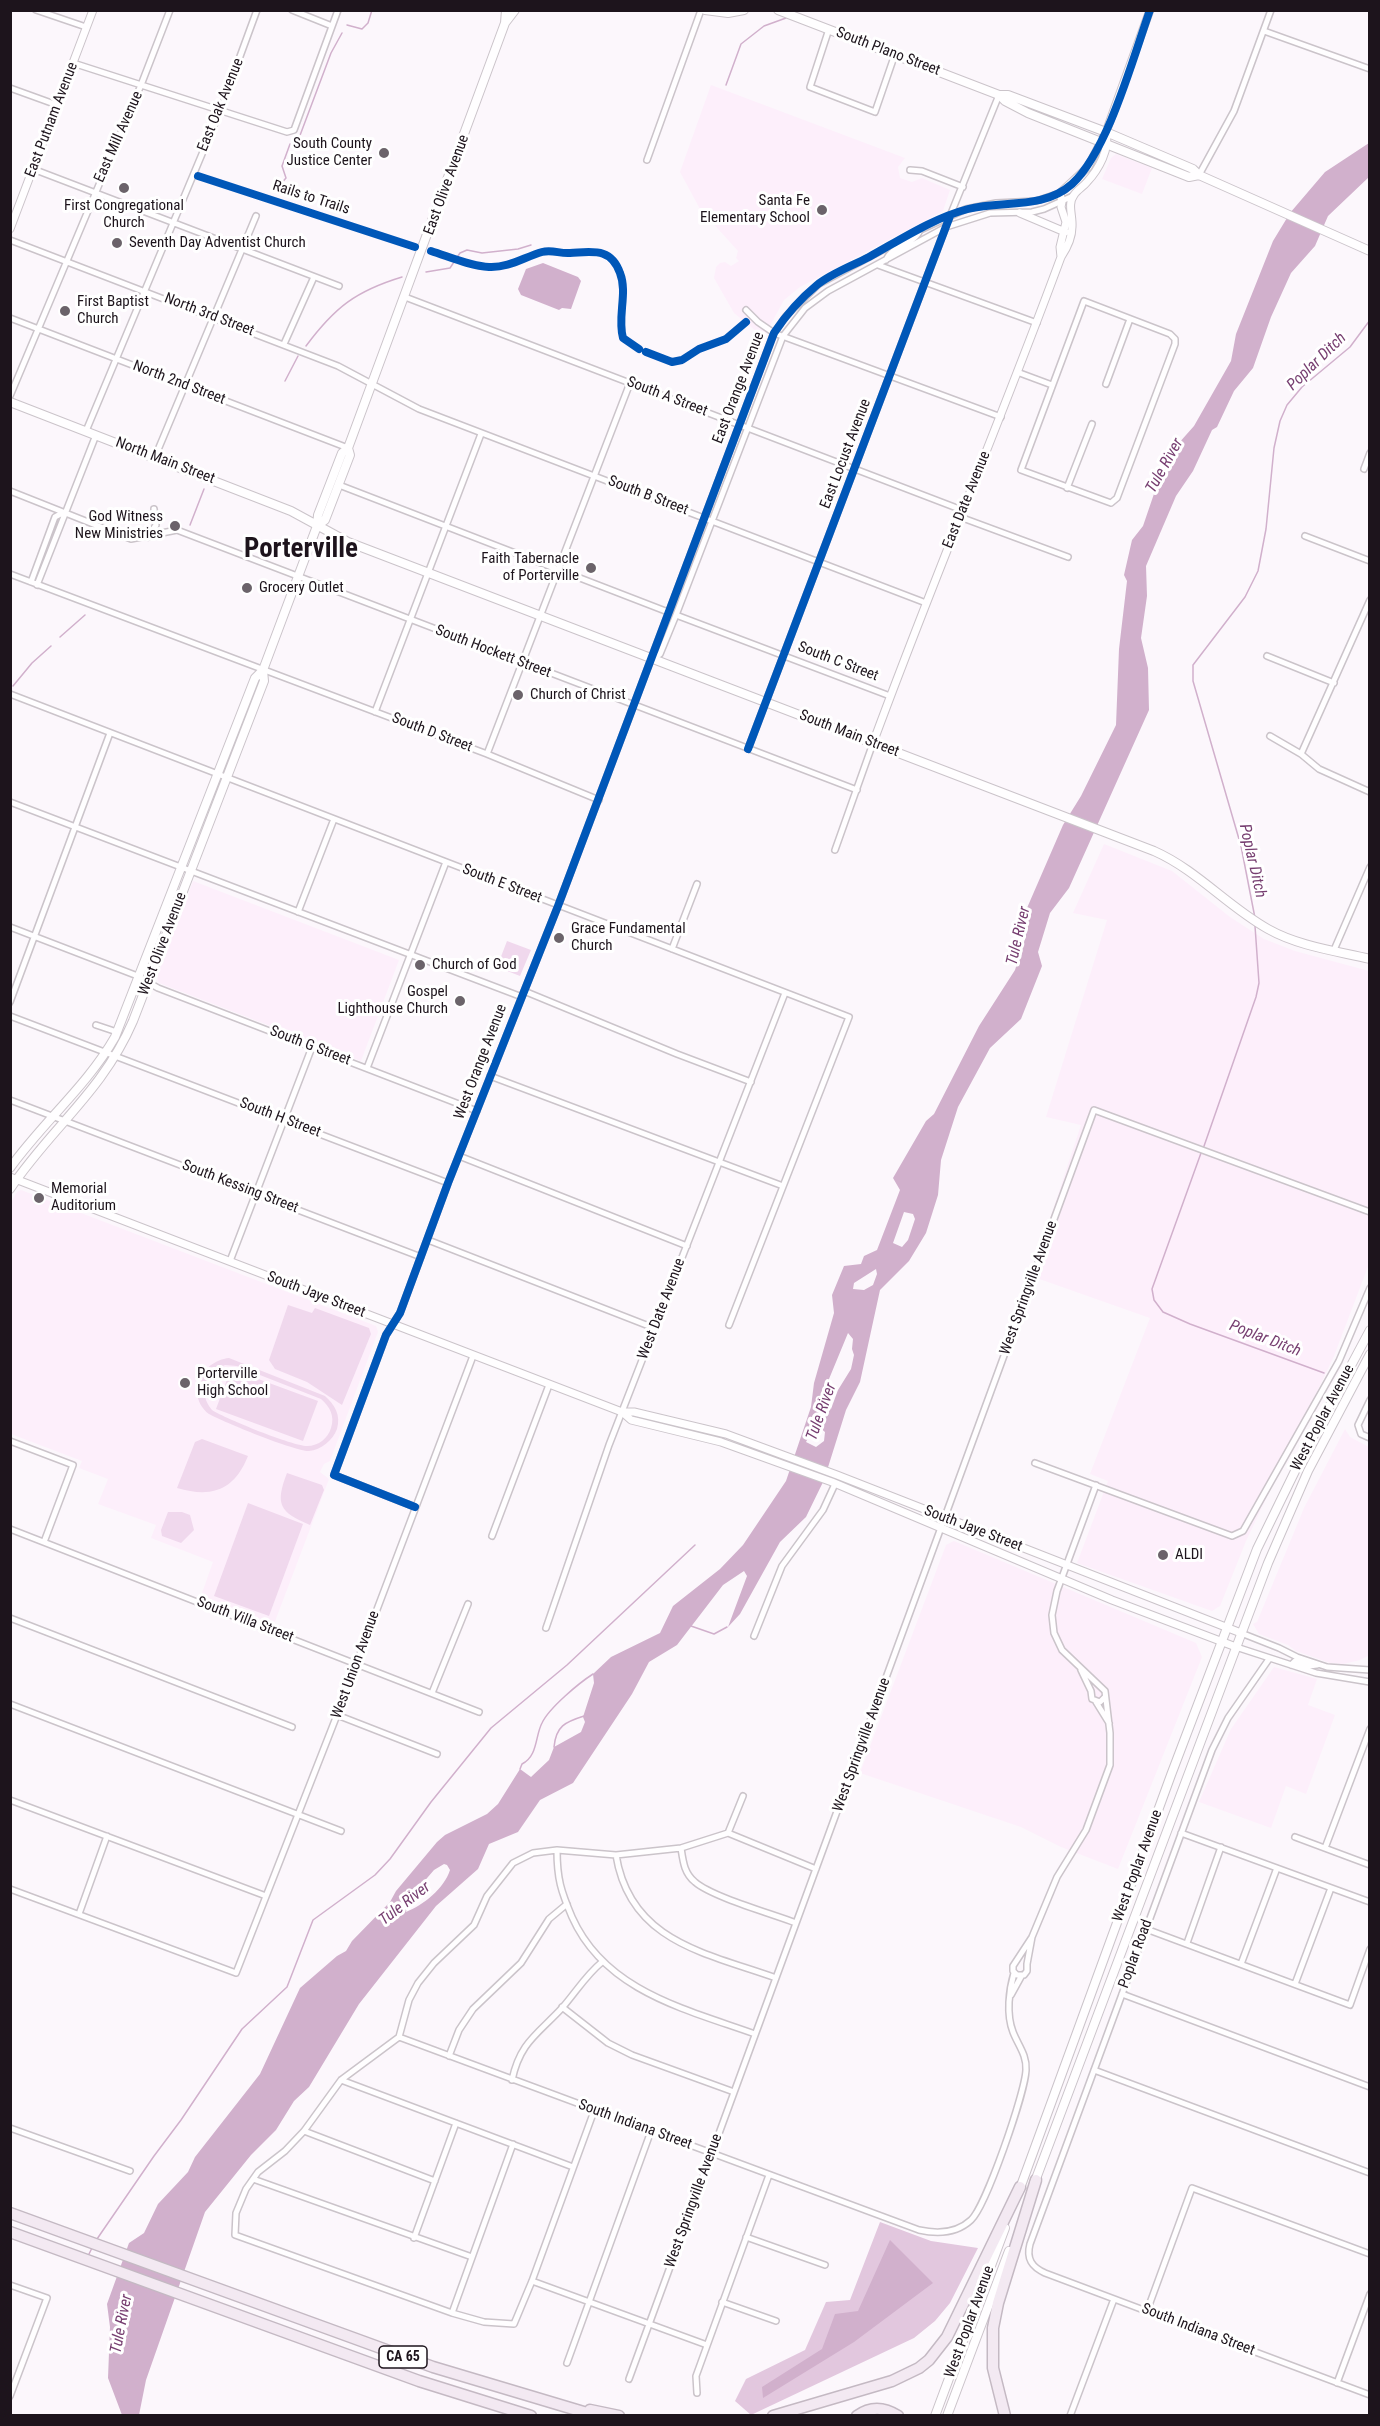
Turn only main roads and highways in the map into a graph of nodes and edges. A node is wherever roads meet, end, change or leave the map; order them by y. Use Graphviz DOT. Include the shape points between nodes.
graph roads {
  1 [pos="506,10"];
  2 [pos="515,10"];
  3 [pos="703,10"];
  4 [pos="744,10"];
  5 [pos="781,12"];
  6 [pos="506,23"];
  7 [pos="999,94"];
  8 [pos="1199,175"];
  9 [pos="1370,251"];
  10 [pos="10,402"];
  11 [pos="348,448"];
  12 [pos="317,526"];
  13 [pos="222,775"];
  14 [pos="164,914"];
  15 [pos="164,941"];
  16 [pos="1370,959"];
  17 [pos="144,981"];
  18 [pos="111,1054"];
  19 [pos="60,1118"];
  20 [pos="10,1168"];
  21 [pos="14,1178"];
  22 [pos="10,1189"];
  23 [pos="1370,1330"];
  24 [pos="1370,1354"];
  25 [pos="1036,2180"];
  26 [pos="1020,2187"];
  27 [pos="10,2212"];
  28 [pos="10,2232"];
  29 [pos="471,2398"];
  30 [pos="554,2403"];
  31 [pos="514,2415"];
  32 [pos="531,2415"];
  33 [pos="597,2415"];
  34 [pos="619,2415"];
  35 [pos="773,2415"];
  36 [pos="857,2415"];
  37 [pos="898,2415"];
  38 [pos="935,2415"];
  39 [pos="947,2415"];
  40 [pos="1005,2415"];
  1 -- 6 [label="main road, East Olive Avenue"];
  2 -- 6 [label="main road, East Olive Avenue"];
  3 -- 4 [label="main road"];
  5 -- 7 [label="main road, South Plano Street"];
  6 -- 11 [label="main road, East Olive Avenue"];
  7 -- 8 [label="main road, South Plano Street" via="1106,132 1193,168"];
  7 -- 8 [label="main road, South Plano Street" via="1005,102 1020,109 1189,177"];
  8 -- 9 [label="main road, South Plano Street"];
  10 -- 12 [label="main road, North Main Street" via="291,511"];
  11 -- 12 [label="main road, East Olive Avenue" via="342,453"];
  11 -- 12 [label="main road, East Olive Avenue" via="350,455 339,485 325,520"];
  12 -- 13 [label="main road, West Olive Avenue" via="263,670 255,678"];
  12 -- 16 [label="main road, South Main Street" via="348,542 1163,855 1265,927 1295,940"];
  13 -- 14 [label="main road, West Olive Avenue"];
  13 -- 15 [label="main road, West Olive Avenue"];
  14 -- 15 [label="main road"];
  14 -- 17 [label="main road, West Olive Avenue"];
  15 -- 17 [label="main road, West Olive Avenue"];
  17 -- 18 [label="main road, West Olive Avenue" via="117,1032"];
  17 -- 18 [label="main road, West Olive Avenue" via="133,1021"];
  18 -- 19 [label="main road, West Olive Avenue" via="84,1083"];
  18 -- 19 [label="main road, West Olive Avenue" via="94,1088"];
  19 -- 20 [label="main road, West Olive Avenue"];
  19 -- 21 [label="main road, West Olive Avenue"];
  21 -- 22 [label="main road, West Olive Avenue"];
  23 -- 26 [label="main road, West Poplar Avenue" via="1257,1549"];
  24 -- 25 [label="main road, West Poplar Avenue" via="1300,1488 1241,1633"];
  25 -- 39 [label="main road, West Poplar Avenue"];
  25 -- 40 [label="highway" via="993,2328 993,2368"];
  26 -- 35 [label="highway" via="947,2337 929,2360 892,2381"];
  26 -- 38 [label="main road, West Poplar Avenue"];
  27 -- 30 [label="highway, CA 65" via="433,2367"];
  28 -- 29 [label="highway, CA 65"];
  29 -- 31 [label="highway"];
  29 -- 32 [label="highway, CA 65"];
  30 -- 33 [label="highway, CA 65"];
  30 -- 34 [label="highway"];
  36 -- 37 [label="highway" via="879,2408"];
}
